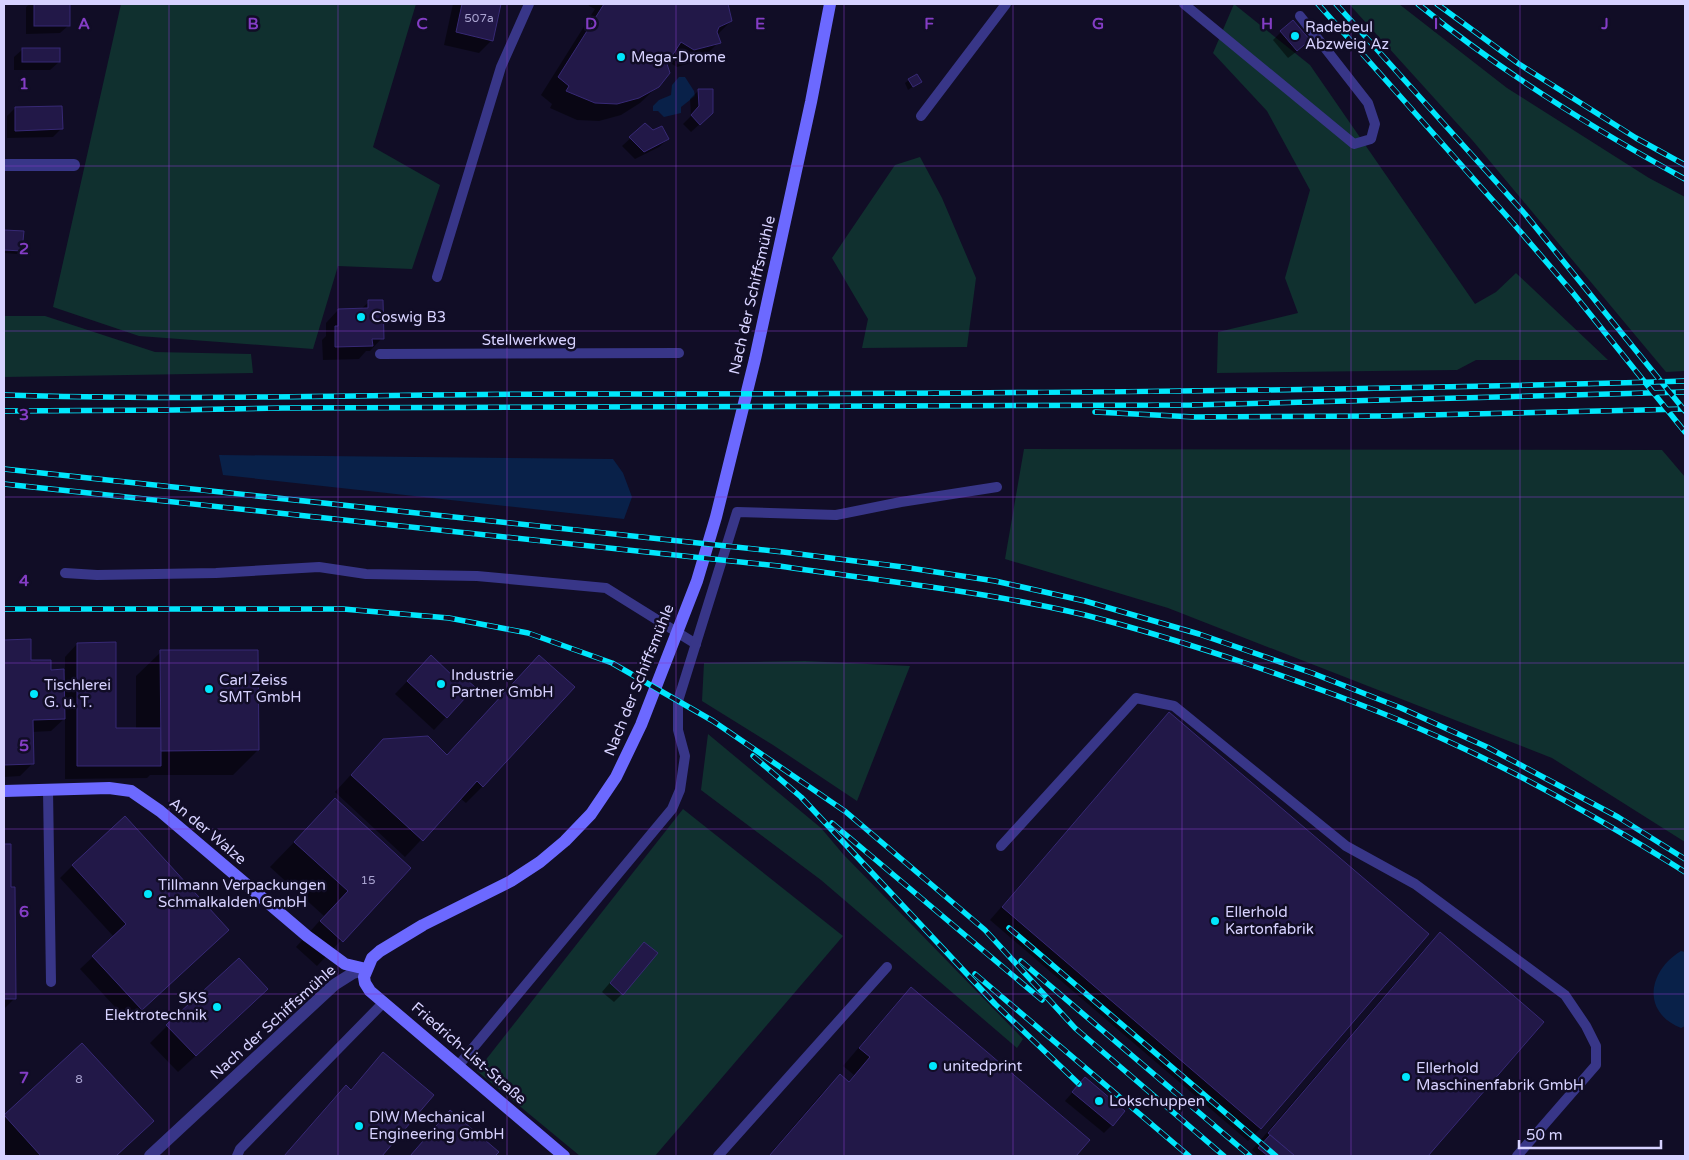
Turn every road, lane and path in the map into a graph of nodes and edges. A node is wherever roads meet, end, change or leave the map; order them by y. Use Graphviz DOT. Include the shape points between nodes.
graph roads {
  1 [pos="529,4"];
  2 [pos="830,4"];
  3 [pos="1006,4"];
  4 [pos="1184,4"];
  5 [pos="1300,16"];
  6 [pos="921,116"];
  7 [pos="4,165"];
  8 [pos="74,165"];
  9 [pos="437,277"];
  10 [pos="679,353"];
  11 [pos="380,354"];
  12 [pos="997,487"];
  13 [pos="65,573"];
  14 [pos="696,644"];
  15 [pos="48,790"];
  16 [pos="4,791"];
  17 [pos="1000,846"];
  18 [pos="887,967"];
  19 [pos="366,969"];
  20 [pos="50,982"];
  21 [pos="384,1002"];
  22 [pos="458,1066"];
  23 [pos="150,1156"];
  24 [pos="237,1156"];
  25 [pos="564,1156"];
  26 [pos="718,1156"];
  27 [pos="1517,1156"];
  1 -- 9 [label="lane" via="501,67"];
  2 -- 19 [label="street, Nach der Schiffsmühle" via="755,359 716,517 697,580 641,725 616,777 591,814 540,862 511,881 423,925 380,951"];
  3 -- 6 [label="lane"];
  4 -- 5 [label="lane" via="1354,144 1371,140 1376,124 1368,103"];
  7 -- 8 [label="street"];
  10 -- 11 [label="lane, Stellwerkweg"];
  12 -- 14 [label="lane" via="836,515 738,512"];
  13 -- 14 [label="lane" via="216,573 319,567 366,574 477,576 606,588"];
  14 -- 22 [label="lane" via="678,701 678,730 685,756 680,790 672,809"];
  15 -- 16 [label="street, An der Walze"];
  15 -- 19 [label="street, An der Walze" via="109,788 131,791 160,811 307,936 345,964"];
  15 -- 20 [label="lane"];
  17 -- 27 [label="lane" via="1136,698 1174,706 1346,846 1415,884 1565,995 1596,1046 1596,1065"];
  18 -- 26 [label="lane"];
  19 -- 21 [label="street, Friedrich-List-Straße" via="365,983"];
  19 -- 23 [label="street, Nach der Schiffsmühle" via="334,985"];
  21 -- 22 [label="street, Friedrich-List-Straße"];
  21 -- 24 [label="lane" via="240,1149"];
  22 -- 25 [label="street, Friedrich-List-Straße"];
}
